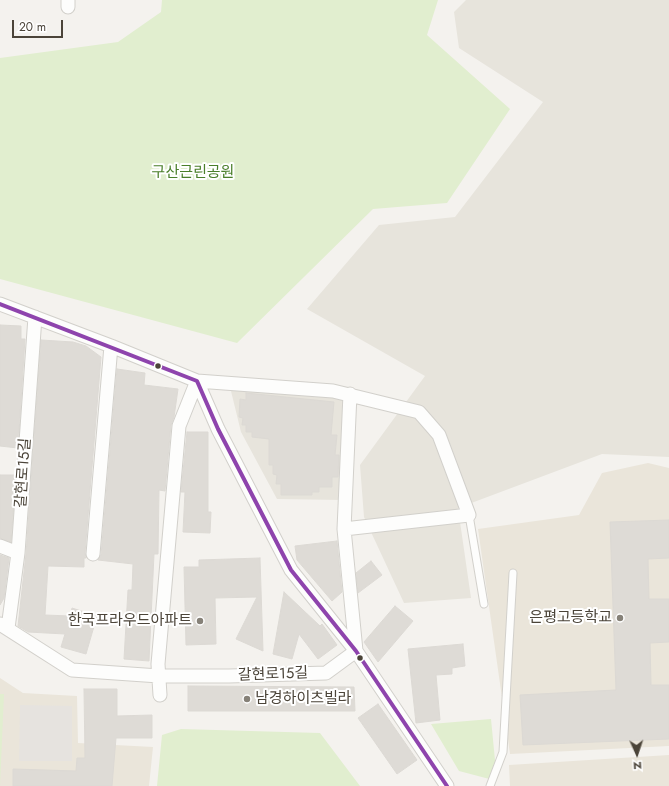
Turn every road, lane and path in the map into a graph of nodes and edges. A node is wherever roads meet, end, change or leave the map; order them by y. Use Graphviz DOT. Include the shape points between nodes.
graph roads {
  1 [pos="0,304"];
  2 [pos="35,317"];
  3 [pos="111,346"];
  4 [pos="197,381"];
  5 [pos="350,394"];
  6 [pos="469,515"];
  7 [pos="344,529"];
  8 [pos="0,546"];
  9 [pos="18,553"];
  10 [pos="93,554"];
  11 [pos="514,573"];
  12 [pos="484,604"];
  13 [pos="4,626"];
  14 [pos="356,651"];
  15 [pos="159,676"];
  16 [pos="160,695"];
  17 [pos="447,786"];
  18 [pos="490,786"];
  1 -- 2 [label="street"];
  2 -- 3 [label="street"];
  2 -- 9 [label="street, 갈현로15길"];
  3 -- 4 [label="street"];
  3 -- 10 [label="street"];
  4 -- 5 [label="street"];
  4 -- 14 [label="street" via="218,429 291,570"];
  4 -- 15 [label="street" via="180,426 158,664"];
  5 -- 6 [label="street" via="419,412 439,435"];
  5 -- 7 [label="street"];
  6 -- 7 [label="street"];
  6 -- 12 [label="lane"];
  7 -- 14 [label="street"];
  8 -- 9 [label="street"];
  9 -- 13 [label="street, 갈현로15길"];
  11 -- 18 [label="lane" via="503,752"];
  13 -- 15 [label="street, 갈현로15길" via="72,670"];
  14 -- 15 [label="street, 갈현로15길" via="326,673"];
  14 -- 17 [label="street"];
  15 -- 16 [label="street"];
}
